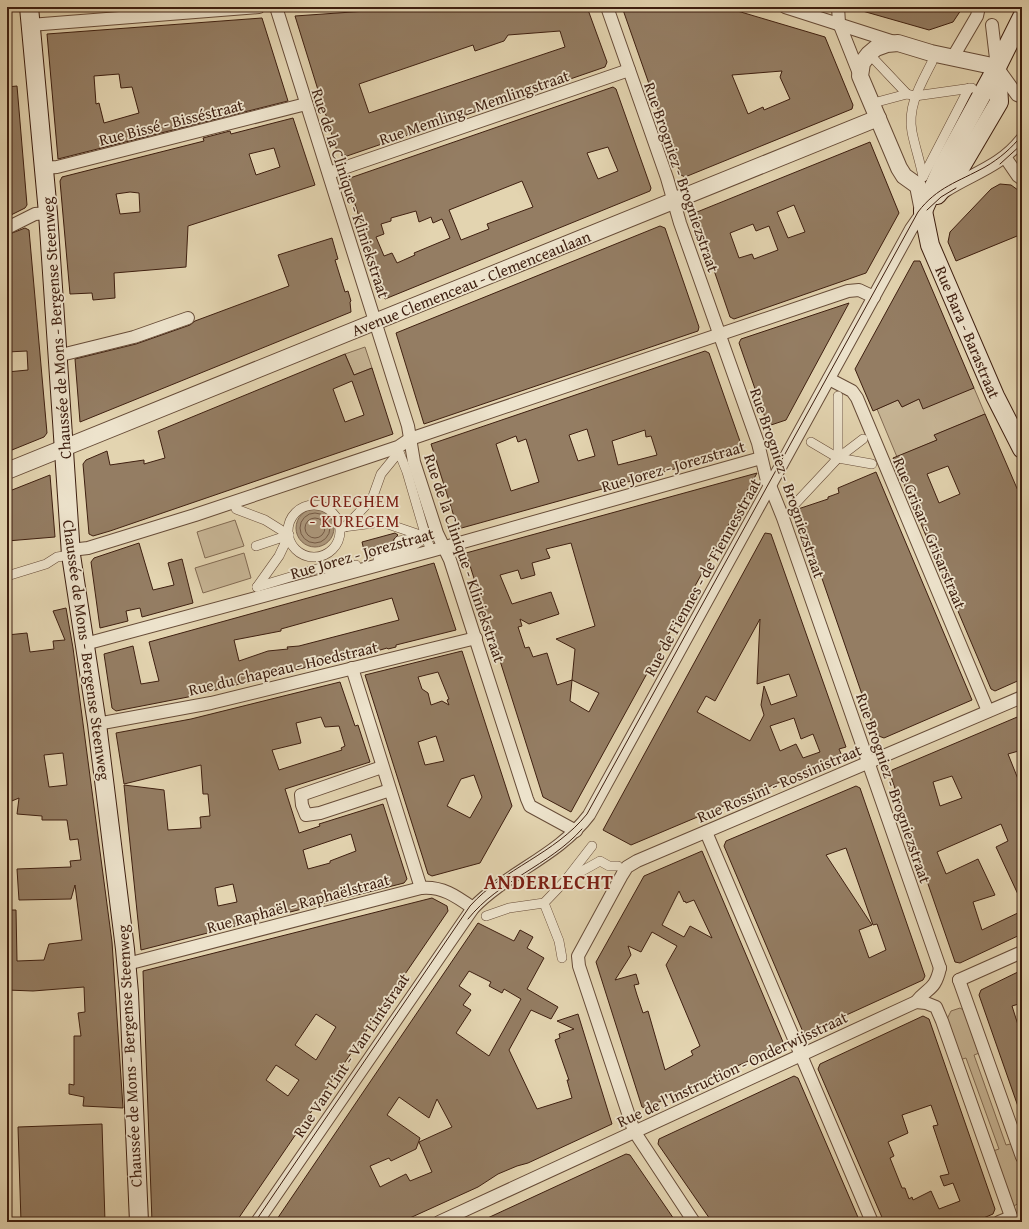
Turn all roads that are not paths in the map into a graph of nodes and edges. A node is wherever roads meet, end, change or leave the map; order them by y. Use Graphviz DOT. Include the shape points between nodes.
graph roads {
  1 [pos="259,7"];
  2 [pos="276,7"];
  3 [pos="607,7"];
  4 [pos="785,7"];
  5 [pos="838,7"];
  6 [pos="978,7"];
  7 [pos="30,16"];
  8 [pos="1022,17"];
  9 [pos="839,23"];
  10 [pos="992,25"];
  11 [pos="898,43"];
  12 [pos="872,56"];
  13 [pos="953,58"];
  14 [pos="932,62"];
  15 [pos="997,67"];
  16 [pos="629,70"];
  17 [pos="860,76"];
  18 [pos="911,95"];
  19 [pos="1022,97"];
  20 [pos="306,104"];
  21 [pos="877,110"];
  22 [pos="1022,139"];
  23 [pos="919,155"];
  24 [pos="1005,157"];
  25 [pos="933,163"];
  26 [pos="44,168"];
  27 [pos="329,173"];
  28 [pos="1022,178"];
  29 [pos="673,201"];
  30 [pos="923,211"];
  31 [pos="48,213"];
  32 [pos="7,228"];
  33 [pos="874,297"];
  34 [pos="188,318"];
  35 [pos="375,322"];
  36 [pos="719,335"];
  37 [pos="57,356"];
  38 [pos="829,379"];
  39 [pos="838,396"];
  40 [pos="410,439"];
  41 [pos="863,440"];
  42 [pos="811,442"];
  43 [pos="63,448"];
  44 [pos="1022,449"];
  45 [pos="761,458"];
  46 [pos="838,458"];
  47 [pos="872,464"];
  48 [pos="7,471"];
  49 [pos="770,486"];
  50 [pos="796,504"];
  51 [pos="236,509"];
  52 [pos="342,527"];
  53 [pos="289,535"];
  54 [pos="429,536"];
  55 [pos="256,546"];
  56 [pos="444,547"];
  57 [pos="430,548"];
  58 [pos="67,553"];
  59 [pos="317,557"];
  60 [pos="320,568"];
  61 [pos="7,576"];
  62 [pos="476,638"];
  63 [pos="85,644"];
  64 [pos="352,668"];
  65 [pos="1022,697"];
  66 [pos="988,711"];
  67 [pos="97,724"];
  68 [pos="868,762"];
  69 [pos="382,767"];
  70 [pos="390,790"];
  71 [pos="576,831"];
  72 [pos="706,832"];
  73 [pos="592,846"];
  74 [pos="618,866"];
  75 [pos="566,880"];
  76 [pos="421,888"];
  77 [pos="544,903"];
  78 [pos="473,908"];
  79 [pos="486,916"];
  80 [pos="559,941"];
  81 [pos="568,946"];
  82 [pos="1022,952"];
  83 [pos="562,958"];
  84 [pos="127,964"];
  85 [pos="940,968"];
  86 [pos="959,980"];
  87 [pos="916,1002"];
  88 [pos="800,1055"];
  89 [pos="634,1132"];
  90 [pos="1022,1157"];
  91 [pos="1012,1220"];
  92 [pos="139,1222"];
  93 [pos="257,1222"];
  94 [pos="439,1222"];
  95 [pos="694,1222"];
  96 [pos="872,1222"];
  97 [pos="999,1222"];
  1 -- 7 [label="street"];
  2 -- 20 [label="street, Rue de la Clinique - Kliniekstraat"];
  3 -- 16 [label="street, Rue Brogniez - Brogniezstraat"];
  4 -- 9 [label="street"];
  5 -- 9 [label="street"];
  6 -- 13 [label="street" via="977,16"];
  7 -- 26 [label="main road, Chaussée de Mons - Bergense Steenweg"];
  8 -- 15 [label="main road"];
  9 -- 11 [label="street" via="865,34"];
  9 -- 17 [label="street"];
  10 -- 15 [label="street"];
  11 -- 13 [label="street"];
  11 -- 17 [label="street" via="876,48 869,54 862,62"];
  12 -- 18 [label="street"];
  13 -- 15 [label="street"];
  14 -- 18 [label="street"];
  15 -- 19 [label="street" via="1017,95"];
  15 -- 30 [label="main road" via="999,102 962,165"];
  16 -- 27 [label="street, Rue Memling - Memlingstraat"];
  16 -- 29 [label="street, Rue Brogniez - Brogniezstraat"];
  17 -- 21 [label="street"];
  18 -- 21 [label="street"];
  18 -- 23 [label="street" via="912,132"];
  18 -- 25 [label="street" via="970,88"];
  20 -- 26 [label="street, Rue Bissé - Bisséstraat"];
  20 -- 27 [label="street, Rue de la Clinique - Kliniekstraat"];
  21 -- 29 [label="street, Avenue Clemenceau - Clemenceaulaan"];
  21 -- 30 [label="street" via="901,172 918,186"];
  22 -- 24 [label="street, Rue de Fiennes - de Fiennesstraat"];
  23 -- 25 [label="street"];
  23 -- 25 [label="street" via="923,177"];
  24 -- 28 [label="street"];
  24 -- 30 [label="street, Rue de Fiennes - de Fiennesstraat" via="981,173 941,193"];
  26 -- 31 [label="main road, Chaussée de Mons - Bergense Steenweg"];
  27 -- 35 [label="street, Rue de la Clinique - Kliniekstraat"];
  29 -- 35 [label="street, Avenue Clemenceau - Clemenceaulaan"];
  29 -- 36 [label="street, Rue Brogniez - Brogniezstraat"];
  30 -- 33 [label="street, Rue de Fiennes - de Fiennesstraat"];
  30 -- 44 [label="main road, Rue Bara - Barastraat" via="930,245 995,396"];
  31 -- 32 [label="street" via="35,214"];
  31 -- 37 [label="main road, Chaussée de Mons - Bergense Steenweg"];
  33 -- 36 [label="street" via="859,290 848,291"];
  33 -- 38 [label="street, Rue de Fiennes - de Fiennesstraat"];
  34 -- 37 [label="street" via="134,337"];
  35 -- 40 [label="street, Rue de la Clinique - Kliniekstraat"];
  35 -- 43 [label="street, Avenue Clemenceau - Clemenceaulaan"];
  36 -- 40 [label="street"];
  36 -- 45 [label="street, Rue Brogniez - Brogniezstraat"];
  37 -- 43 [label="main road, Chaussée de Mons - Bergense Steenweg"];
  38 -- 49 [label="street, Rue de Fiennes - de Fiennesstraat"];
  38 -- 66 [label="street, Rue Grisar - Grisarstraat" via="852,391 857,398"];
  39 -- 46 [label="street"];
  40 -- 56 [label="street, Rue de la Clinique - Kliniekstraat" via="414,462"];
  40 -- 58 [label="street" via="398,447 195,515"];
  41 -- 46 [label="street"];
  42 -- 46 [label="street"];
  43 -- 48 [label="street, Avenue Clemenceau - Clemenceaulaan"];
  43 -- 58 [label="main road, Chaussée de Mons - Bergense Steenweg"];
  45 -- 49 [label="street, Rue Brogniez - Brogniezstraat" via="766,481"];
  45 -- 56 [label="street, Rue Jorez - Jorezstraat"];
  46 -- 47 [label="street"];
  46 -- 50 [label="street"];
  49 -- 68 [label="street, Rue Brogniez - Brogniezstraat"];
  49 -- 71 [label="street, Rue de Fiennes - de Fiennesstraat" via="602,794"];
  51 -- 53 [label="street" via="265,520"];
  52 -- 53 [label="street" via="330,509 309,505 292,517"];
  52 -- 54 [label="street" via="382,522"];
  52 -- 54 [label="street" via="372,499 381,474 399,452"];
  52 -- 59 [label="street" via="335,547 323,556"];
  53 -- 55 [label="street"];
  53 -- 59 [label="street" via="292,545 297,550 309,557"];
  53 -- 60 [label="street" via="279,556 257,587"];
  54 -- 57 [label="street"];
  54 -- 60 [label="street" via="406,551 337,570"];
  56 -- 62 [label="street, Rue de la Clinique - Kliniekstraat"];
  56 -- 63 [label="street, Rue Jorez - Jorezstraat"];
  58 -- 61 [label="street" via="46,564"];
  58 -- 63 [label="main road, Chaussée de Mons - Bergense Steenweg"];
  59 -- 60 [label="street"];
  62 -- 64 [label="street, Rue du Chapeau - Hoedstraat"];
  62 -- 71 [label="street, Rue de la Clinique - Kliniekstraat" via="530,806"];
  63 -- 67 [label="main road, Chaussée de Mons - Bergense Steenweg"];
  64 -- 67 [label="street, Rue du Chapeau - Hoedstraat" via="210,703"];
  64 -- 69 [label="street"];
  65 -- 66 [label="street, Rue Rossini - Rossinistraat"];
  66 -- 68 [label="street, Rue Rossini - Rossinistraat"];
  67 -- 84 [label="main road, Chaussée de Mons - Bergense Steenweg"];
  68 -- 72 [label="street, Rue Rossini - Rossinistraat"];
  68 -- 85 [label="street, Rue Brogniez - Brogniezstraat"];
  69 -- 70 [label="street"];
  69 -- 70 [label="street" via="301,795 302,805 306,814 320,813"];
  70 -- 76 [label="street"];
  71 -- 78 [label="street, Rue de Fiennes - de Fiennesstraat" via="554,849 496,886"];
  72 -- 88 [label="street"];
  72 -- 89 [label="street, Rue Rossini - Rossinistraat" via="627,866 578,956 579,966"];
  73 -- 75 [label="street"];
  74 -- 75 [label="street" via="600,862"];
  75 -- 77 [label="street"];
  76 -- 78 [label="street, Rue Raphaël - Raphaëlstraat" via="435,886"];
  76 -- 84 [label="street, Rue Raphaël - Raphaëlstraat"];
  77 -- 79 [label="street" via="509,908"];
  77 -- 80 [label="street"];
  78 -- 93 [label="street, Rue Van Lint - Van Lintstraat"];
  80 -- 81 [label="street"];
  80 -- 83 [label="street"];
  82 -- 86 [label="street"];
  84 -- 92 [label="main road, Chaussée de Mons - Bergense Steenweg"];
  85 -- 86 [label="street"];
  85 -- 87 [label="street, Rue de l'Instruction - Onderwijsstraat" via="934,987 920,996"];
  86 -- 90 [label="street"];
  87 -- 88 [label="street, Rue de l'Instruction - Onderwijsstraat"];
  87 -- 91 [label="street" via="936,1007 942,1020"];
  88 -- 89 [label="street, Rue de l'Instruction - Onderwijsstraat"];
  88 -- 96 [label="street"];
  89 -- 94 [label="street, Rue de l'Instruction - Onderwijsstraat"];
  89 -- 95 [label="street"];
  91 -- 97 [label="street"];
}
